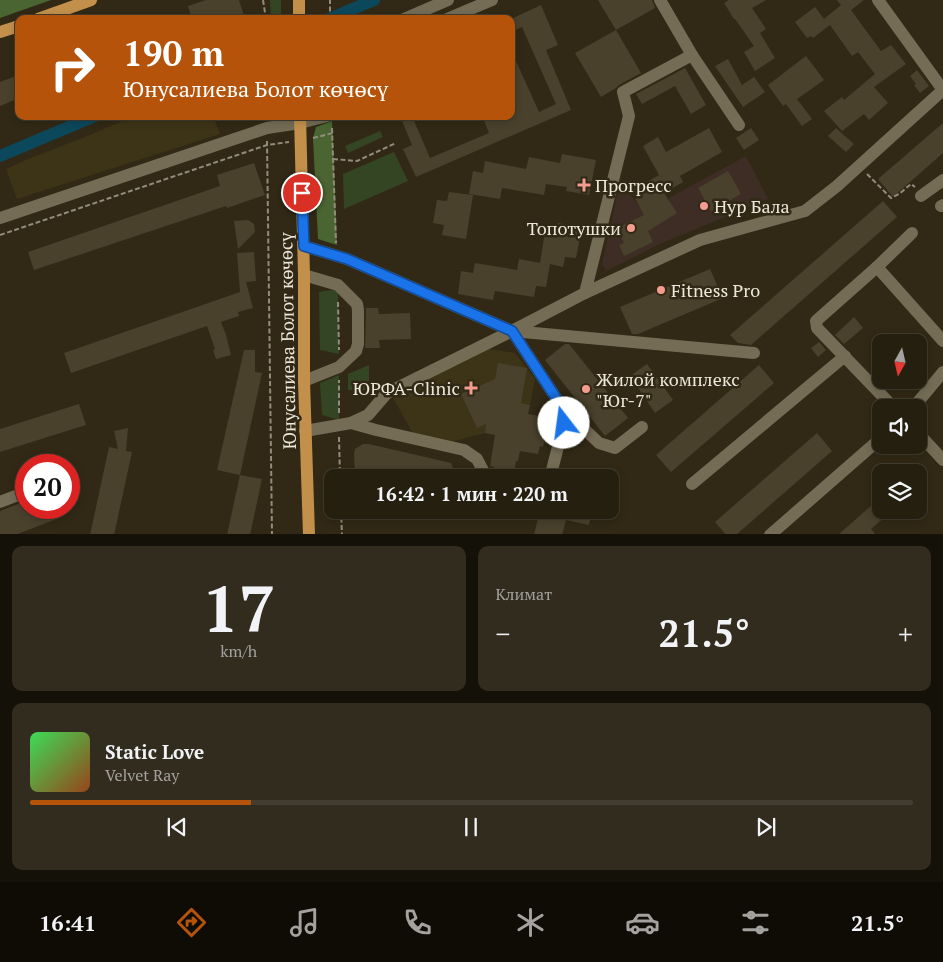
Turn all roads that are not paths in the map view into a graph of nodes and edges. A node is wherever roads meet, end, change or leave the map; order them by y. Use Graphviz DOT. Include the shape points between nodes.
graph roads {
  1 [pos="92,0"];
  2 [pos="299,0"];
  3 [pos="448,0"];
  4 [pos="492,0"];
  5 [pos="660,0"];
  6 [pos="878,0"];
  7 [pos="49,15"];
  8 [pos="299,15"];
  9 [pos="413,15"];
  10 [pos="456,15"];
  11 [pos="15,27"];
  12 [pos="0,32"];
  13 [pos="692,55"];
  14 [pos="943,90"];
  15 [pos="300,120"];
  16 [pos="739,126"];
  17 [pos="943,180"];
  18 [pos="922,195"];
  19 [pos="0,218"];
  20 [pos="912,233"];
  21 [pos="304,246"];
  22 [pos="877,267"];
  23 [pos="304,275"];
  24 [pos="585,292"];
  25 [pos="512,331"];
  26 [pos="943,340"];
  27 [pos="754,353"];
  28 [pos="845,356"];
  29 [pos="943,372"];
  30 [pos="304,381"];
  31 [pos="886,399"];
  32 [pos="920,399"];
  33 [pos="564,410"];
  34 [pos="351,423"];
  35 [pos="642,427"];
  36 [pos="306,431"];
  37 [pos="927,443"];
  38 [pos="872,446"];
  39 [pos="943,460"];
  40 [pos="482,469"];
  41 [pos="552,469"];
  42 [pos="692,484"];
  43 [pos="15,496"];
  44 [pos="0,502"];
  45 [pos="309,534"];
  46 [pos="770,534"];
  1 -- 7 [label="main road"];
  2 -- 8 [label="main road"];
  3 -- 9 [label="street"];
  4 -- 10 [label="street"];
  5 -- 13 [label="street"];
  6 -- 14 [label="street"];
  11 -- 12 [label="main road"];
  13 -- 16 [label="street"];
  13 -- 24 [label="street" via="623,92 629,116"];
  14 -- 24 [label="street" via="805,211 700,240"];
  15 -- 19 [label="street" via="267,128"];
  15 -- 21 [label="main road, Юнусалиева Болот көчөсү"];
  17 -- 18 [label="street"];
  20 -- 22 [label="street"];
  21 -- 23 [label="main road, Юнусалиева Болот көчөсү"];
  21 -- 25 [label="street" via="347,259"];
  22 -- 26 [label="street"];
  22 -- 28 [label="street" via="816,321 817,328"];
  23 -- 30 [label="main road, Юнусалиева Болот көчөсү"];
  23 -- 30 [label="street" via="338,285 357,304 358,344 356,351 339,367"];
  24 -- 25 [label="street"];
  25 -- 27 [label="street"];
  25 -- 33 [label="street"];
  25 -- 34 [label="street" via="387,393 368,415"];
  28 -- 31 [label="street"];
  28 -- 42 [label="street"];
  29 -- 32 [label="street"];
  30 -- 36 [label="main road, Юнусалиева Болот көчөсү"];
  33 -- 35 [label="street" via="599,444 615,448"];
  33 -- 41 [label="street" via="564,423"];
  34 -- 36 [label="street"];
  34 -- 40 [label="street" via="464,450 477,459"];
  36 -- 45 [label="main road, Юнусалиева Болот көчөсү"];
  37 -- 39 [label="street"];
  38 -- 46 [label="street"];
  43 -- 44 [label="street"];
}
